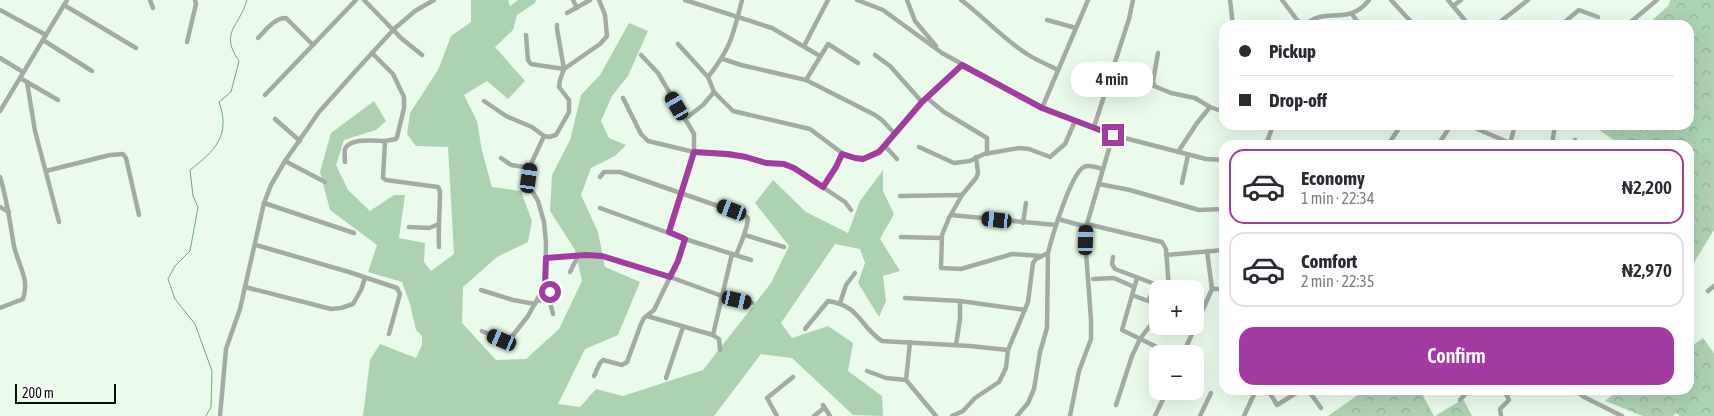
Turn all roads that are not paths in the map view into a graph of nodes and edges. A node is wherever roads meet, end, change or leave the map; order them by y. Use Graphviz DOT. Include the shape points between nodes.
graph roads {
  1 [pos="68,0"];
  2 [pos="150,0"];
  3 [pos="195,0"];
  4 [pos="356,0"];
  5 [pos="364,0"];
  6 [pos="434,0"];
  7 [pos="573,0"];
  8 [pos="590,0"];
  9 [pos="599,0"];
  10 [pos="685,0"];
  11 [pos="742,0"];
  12 [pos="828,0"];
  13 [pos="857,0"];
  14 [pos="906,0"];
  15 [pos="961,0"];
  16 [pos="1088,0"];
  17 [pos="1133,0"];
  18 [pos="1230,0"];
  19 [pos="1282,0"];
  20 [pos="1369,0"];
  21 [pos="1391,0"];
  22 [pos="1448,0"];
  23 [pos="1460,0"];
  24 [pos="1528,0"];
  25 [pos="1657,0"];
  26 [pos="64,6"];
  27 [pos="1453,6"];
  28 [pos="153,8"];
  29 [pos="577,8"];
  30 [pos="0,10"];
  31 [pos="567,13"];
  32 [pos="1352,14"];
  33 [pos="738,16"];
  34 [pos="1598,17"];
  35 [pos="1047,20"];
  36 [pos="1232,20"];
  37 [pos="1297,20"];
  38 [pos="1312,20"];
  39 [pos="1356,20"];
  40 [pos="1409,20"];
  41 [pos="1466,20"];
  42 [pos="1502,20"];
  43 [pos="1567,20"];
  44 [pos="1633,20"];
  45 [pos="558,25"];
  46 [pos="1076,28"];
  47 [pos="394,29"];
  48 [pos="526,36"];
  49 [pos="44,38"];
  50 [pos="258,38"];
  51 [pos="187,42"];
  52 [pos="312,44"];
  53 [pos="678,44"];
  54 [pos="804,46"];
  55 [pos="136,48"];
  56 [pos="372,53"];
  57 [pos="942,53"];
  58 [pos="1158,53"];
  59 [pos="422,55"];
  60 [pos="641,55"];
  61 [pos="876,55"];
  62 [pos="820,56"];
  63 [pos="0,58"];
  64 [pos="723,59"];
  65 [pos="858,63"];
  66 [pos="962,65"];
  67 [pos="564,69"];
  68 [pos="1058,70"];
  69 [pos="92,71"];
  70 [pos="24,72"];
  71 [pos="708,77"];
  72 [pos="20,78"];
  73 [pos="806,80"];
  74 [pos="27,82"];
  75 [pos="714,92"];
  76 [pos="265,95"];
  77 [pos="623,98"];
  78 [pos="58,100"];
  79 [pos="924,100"];
  80 [pos="484,101"];
  81 [pos="1210,107"];
  82 [pos="1042,108"];
  83 [pos="0,110"];
  84 [pos="1219,110"];
  85 [pos="275,119"];
  86 [pos="685,119"];
  87 [pos="1075,121"];
  88 [pos="1094,127"];
  89 [pos="1479,130"];
  90 [pos="895,134"];
  91 [pos="1113,135"];
  92 [pos="544,136"];
  93 [pos="1501,140"];
  94 [pos="300,141"];
  95 [pos="385,141"];
  96 [pos="885,146"];
  97 [pos="919,146"];
  98 [pos="694,152"];
  99 [pos="1178,152"];
  100 [pos="842,154"];
  101 [pos="988,154"];
  102 [pos="1188,155"];
  103 [pos="976,157"];
  104 [pos="501,158"];
  105 [pos="897,158"];
  106 [pos="1219,160"];
  107 [pos="285,161"];
  108 [pos="345,162"];
  109 [pos="531,168"];
  110 [pos="1103,169"];
  111 [pos="46,171"];
  112 [pos="0,176"];
  113 [pos="600,177"];
  114 [pos="325,182"];
  115 [pos="1099,184"];
  116 [pos="1182,184"];
  117 [pos="823,187"];
  118 [pos="681,193"];
  119 [pos="900,196"];
  120 [pos="962,196"];
  121 [pos="264,202"];
  122 [pos="1026,203"];
  123 [pos="0,207"];
  124 [pos="600,208"];
  125 [pos="1219,209"];
  126 [pos="851,210"];
  127 [pos="9,212"];
  128 [pos="139,215"];
  129 [pos="951,216"];
  130 [pos="1058,219"];
  131 [pos="58,222"];
  132 [pos="1023,223"];
  133 [pos="1056,225"];
  134 [pos="1087,226"];
  135 [pos="409,227"];
  136 [pos="439,227"];
  137 [pos="669,232"];
  138 [pos="354,233"];
  139 [pos="745,235"];
  140 [pos="901,237"];
  141 [pos="941,238"];
  142 [pos="685,239"];
  143 [pos="256,245"];
  144 [pos="439,247"];
  145 [pos="784,247"];
  146 [pos="1219,250"];
  147 [pos="1207,251"];
  148 [pos="1048,253"];
  149 [pos="734,255"];
  150 [pos="578,256"];
  151 [pos="1042,256"];
  152 [pos="1166,256"];
  153 [pos="1113,257"];
  154 [pos="546,258"];
  155 [pos="751,260"];
  156 [pos="570,272"];
  157 [pos="855,274"];
  158 [pos="670,277"];
  159 [pos="365,278"];
  160 [pos="1137,278"];
  161 [pos="1093,279"];
  162 [pos="1167,280"];
  163 [pos="1149,282"];
  164 [pos="545,285"];
  165 [pos="1714,286"];
  166 [pos="245,287"];
  167 [pos="1134,287"];
  168 [pos="1212,289"];
  169 [pos="1219,289"];
  170 [pos="481,290"];
  171 [pos="1708,291"];
  172 [pos="1132,295"];
  173 [pos="722,296"];
  174 [pos="905,298"];
  175 [pos="1149,299"];
  176 [pos="539,300"];
  177 [pos="960,301"];
  178 [pos="550,302"];
  179 [pos="752,303"];
  180 [pos="840,303"];
  181 [pos="0,308"];
  182 [pos="1025,310"];
  183 [pos="552,314"];
  184 [pos="647,316"];
  185 [pos="683,327"];
  186 [pos="1149,327"];
  187 [pos="805,329"];
  188 [pos="482,331"];
  189 [pos="389,334"];
  190 [pos="713,334"];
  191 [pos="1140,339"];
  192 [pos="910,342"];
  193 [pos="956,345"];
  194 [pos="1152,345"];
  195 [pos="1187,345"];
  196 [pos="720,350"];
  197 [pos="1008,350"];
  198 [pos="867,371"];
  199 [pos="594,376"];
  200 [pos="793,377"];
  201 [pos="666,378"];
  202 [pos="906,380"];
  203 [pos="1211,393"];
  204 [pos="1254,395"];
  205 [pos="1271,395"];
  206 [pos="1294,395"];
  207 [pos="1312,395"];
  208 [pos="1464,395"];
  209 [pos="1506,395"];
  210 [pos="1581,395"];
  211 [pos="1163,400"];
  212 [pos="1460,400"];
  213 [pos="1116,405"];
  214 [pos="1321,408"];
  215 [pos="963,410"];
  216 [pos="220,416"];
  217 [pos="776,416"];
  218 [pos="814,416"];
  219 [pos="830,416"];
  220 [pos="936,416"];
  221 [pos="952,416"];
  222 [pos="966,416"];
  223 [pos="1019,416"];
  224 [pos="1070,416"];
  225 [pos="1155,416"];
  226 [pos="1200,416"];
  227 [pos="1244,416"];
  228 [pos="1501,416"];
  229 [pos="1622,416"];
  1 -- 26 [label="street"];
  2 -- 28 [label="street"];
  3 -- 51 [label="street"];
  4 -- 52 [label="street"];
  5 -- 47 [label="street"];
  6 -- 47 [label="street"];
  7 -- 29 [label="street"];
  8 -- 29 [label="street"];
  9 -- 67 [label="street" via="608,36"];
  10 -- 33 [label="street"];
  11 -- 33 [label="street"];
  12 -- 54 [label="street"];
  13 -- 57 [label="street" via="883,10"];
  14 -- 57 [label="street" via="915,21"];
  15 -- 68 [label="street" via="1022,51"];
  16 -- 46 [label="street"];
  17 -- 88 [label="street"];
  18 -- 36 [label="street"];
  19 -- 37 [label="street"];
  20 -- 32 [label="street"];
  21 -- 40 [label="street"];
  22 -- 27 [label="street"];
  23 -- 27 [label="street"];
  24 -- 42 [label="street"];
  25 -- 44 [label="street"];
  26 -- 49 [label="street"];
  26 -- 55 [label="street"];
  27 -- 41 [label="street"];
  29 -- 31 [label="street"];
  30 -- 49 [label="street"];
  32 -- 38 [label="street"];
  32 -- 39 [label="street"];
  33 -- 54 [label="street" via="777,30"];
  33 -- 64 [label="street" via="734,36"];
  34 -- 43 [label="street" via="1579,10"];
  35 -- 46 [label="street"];
  45 -- 67 [label="street"];
  46 -- 68 [label="street"];
  47 -- 56 [label="street"];
  47 -- 59 [label="street" via="400,38"];
  48 -- 67 [label="street" via="530,64"];
  49 -- 69 [label="street"];
  49 -- 70 [label="street"];
  50 -- 52 [label="street" via="279,18 286,18"];
  52 -- 76 [label="street"];
  53 -- 71 [label="street"];
  54 -- 62 [label="street"];
  56 -- 94 [label="street" via="323,108"];
  56 -- 95 [label="street" via="393,74 405,98 397,137"];
  57 -- 66 [label="street"];
  58 -- 81 [label="street" via="1154,86 1195,98"];
  60 -- 86 [label="street" via="658,73"];
  61 -- 79 [label="street"];
  62 -- 65 [label="street" via="830,44"];
  62 -- 73 [label="street"];
  63 -- 70 [label="street"];
  64 -- 71 [label="street"];
  64 -- 73 [label="street"];
  66 -- 79 [label="street"];
  66 -- 82 [label="street"];
  67 -- 92 [label="street" via="559,85 569,100 569,112 556,135"];
  68 -- 82 [label="street"];
  70 -- 72 [label="street"];
  71 -- 75 [label="street"];
  72 -- 74 [label="street"];
  72 -- 83 [label="street"];
  73 -- 90 [label="street" via="875,115"];
  74 -- 78 [label="street"];
  74 -- 111 [label="street"];
  75 -- 86 [label="street"];
  75 -- 100 [label="street" via="733,111 810,129"];
  77 -- 98 [label="street" via="645,139"];
  79 -- 90 [label="street"];
  79 -- 101 [label="street" via="987,138"];
  80 -- 92 [label="street"];
  81 -- 84 [label="street"];
  81 -- 99 [label="street"];
  82 -- 87 [label="street"];
  85 -- 94 [label="street"];
  86 -- 98 [label="street" via="694,134"];
  87 -- 88 [label="street"];
  87 -- 101 [label="street" via="1065,144 1050,157 1023,148"];
  88 -- 91 [label="street"];
  89 -- 93 [label="street"];
  90 -- 96 [label="street"];
  91 -- 99 [label="street"];
  91 -- 110 [label="street"];
  92 -- 109 [label="street"];
  94 -- 107 [label="street"];
  95 -- 108 [label="street" via="350,143 344,151"];
  95 -- 136 [label="street" via="383,178 438,187"];
  96 -- 100 [label="street" via="863,159"];
  96 -- 105 [label="street"];
  97 -- 103 [label="street" via="954,163"];
  98 -- 117 [label="street" via="728,154 784,164"];
  98 -- 118 [label="street"];
  99 -- 102 [label="street"];
  100 -- 117 [label="street"];
  101 -- 103 [label="street"];
  102 -- 106 [label="street"];
  102 -- 116 [label="street"];
  103 -- 120 [label="street" via="978,173"];
  104 -- 109 [label="street" via="512,165"];
  107 -- 114 [label="street"];
  107 -- 121 [label="street"];
  109 -- 154 [label="street" via="530,186 544,222"];
  110 -- 115 [label="street"];
  110 -- 130 [label="street" via="1083,167"];
  111 -- 128 [label="street" via="123,154"];
  111 -- 131 [label="street"];
  112 -- 127 [label="street"];
  113 -- 118 [label="street" via="604,172 620,172"];
  115 -- 125 [label="street" via="1199,210"];
  115 -- 134 [label="street"];
  117 -- 126 [label="street"];
  118 -- 137 [label="street"];
  118 -- 139 [label="street" via="744,215 748,218"];
  119 -- 120 [label="street"];
  120 -- 129 [label="street"];
  121 -- 138 [label="street"];
  121 -- 143 [label="street"];
  122 -- 132 [label="street"];
  123 -- 127 [label="street"];
  124 -- 137 [label="street"];
  127 -- 181 [label="street" via="26,289 23,299"];
  129 -- 132 [label="street"];
  129 -- 141 [label="street"];
  130 -- 133 [label="street"];
  130 -- 134 [label="street"];
  132 -- 133 [label="street"];
  133 -- 148 [label="street"];
  134 -- 152 [label="street" via="1160,241 1166,249"];
  134 -- 224 [label="street" via="1090,339 1079,371"];
  135 -- 136 [label="street"];
  136 -- 144 [label="street"];
  137 -- 142 [label="street"];
  139 -- 145 [label="street"];
  139 -- 149 [label="street"];
  140 -- 141 [label="street"];
  141 -- 151 [label="street" via="941,268 961,269 1012,254"];
  142 -- 149 [label="street"];
  142 -- 158 [label="street"];
  143 -- 159 [label="street"];
  143 -- 166 [label="street"];
  146 -- 147 [label="street"];
  147 -- 152 [label="street"];
  147 -- 168 [label="street"];
  148 -- 151 [label="street"];
  148 -- 223 [label="street" via="1047,328 1034,389"];
  149 -- 155 [label="street"];
  149 -- 173 [label="street"];
  150 -- 154 [label="street"];
  150 -- 156 [label="street"];
  150 -- 158 [label="street" via="602,256"];
  151 -- 182 [label="street" via="1033,263"];
  152 -- 162 [label="street"];
  153 -- 160 [label="street" via="1113,267"];
  154 -- 164 [label="street"];
  157 -- 180 [label="street" via="846,285"];
  158 -- 173 [label="street"];
  158 -- 184 [label="street" via="654,310"];
  159 -- 166 [label="street" via="353,304 336,309"];
  159 -- 189 [label="street" via="399,290"];
  160 -- 163 [label="street"];
  160 -- 167 [label="street"];
  161 -- 167 [label="street" via="1114,278"];
  164 -- 176 [label="street"];
  164 -- 178 [label="street" via="550,290"];
  165 -- 171 [label="street"];
  166 -- 216 [label="street" via="226,349"];
  167 -- 172 [label="street"];
  168 -- 169 [label="street"];
  168 -- 195 [label="street"];
  170 -- 176 [label="street" via="513,300"];
  172 -- 175 [label="street"];
  172 -- 191 [label="street" via="1122,328"];
  173 -- 179 [label="street"];
  173 -- 190 [label="street"];
  174 -- 177 [label="street"];
  176 -- 178 [label="street"];
  176 -- 188 [label="street" via="507,341"];
  177 -- 182 [label="street"];
  177 -- 193 [label="street"];
  178 -- 183 [label="street"];
  180 -- 187 [label="street" via="826,301"];
  180 -- 192 [label="street" via="852,309 880,340"];
  182 -- 197 [label="street"];
  184 -- 185 [label="street"];
  184 -- 199 [label="street" via="626,364 603,360"];
  185 -- 190 [label="street"];
  185 -- 201 [label="street"];
  186 -- 191 [label="street"];
  190 -- 196 [label="street" via="719,339"];
  191 -- 194 [label="street"];
  191 -- 213 [label="street"];
  192 -- 193 [label="street"];
  192 -- 202 [label="street"];
  193 -- 197 [label="street"];
  197 -- 215 [label="street" via="1006,368 999,382"];
  198 -- 202 [label="street" via="886,378"];
  200 -- 217 [label="street" via="767,398"];
  202 -- 220 [label="street"];
  203 -- 226 [label="street"];
  204 -- 227 [label="street"];
  205 -- 206 [label="street" via="1278,406"];
  207 -- 214 [label="street"];
  208 -- 212 [label="street"];
  209 -- 228 [label="street" via="1509,400 1500,409"];
  210 -- 229 [label="street"];
  211 -- 225 [label="street"];
  215 -- 221 [label="street"];
  215 -- 222 [label="street"];
  218 -- 219 [label="street" via="823,406"];
}
